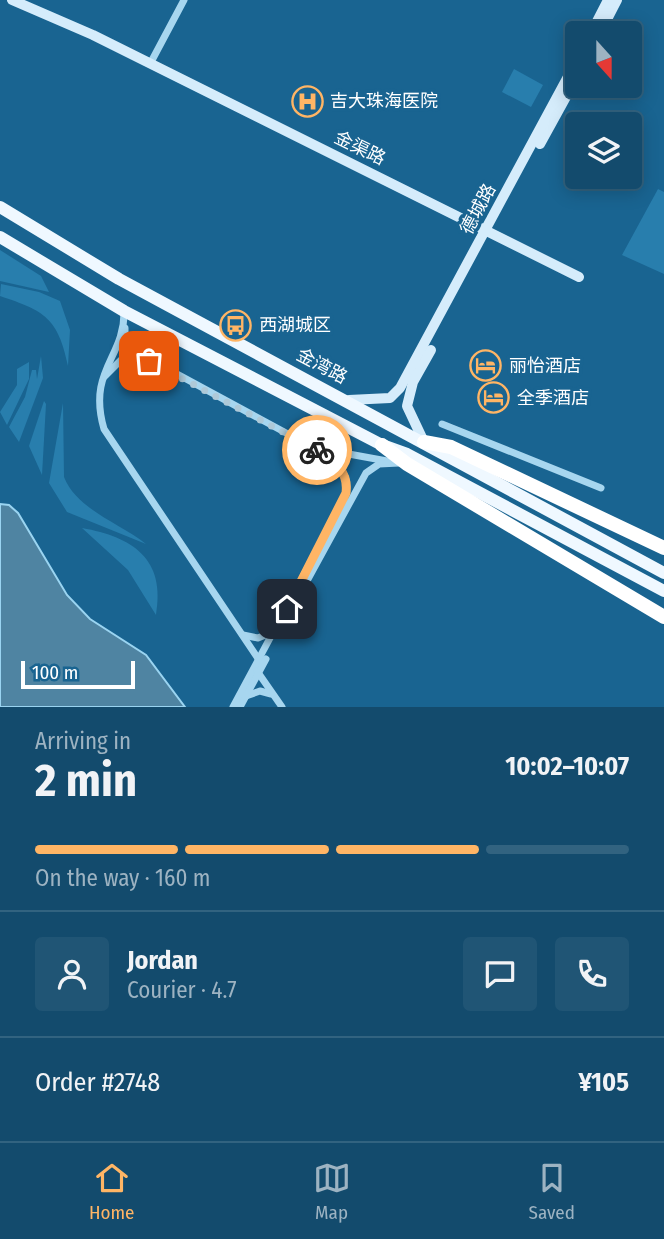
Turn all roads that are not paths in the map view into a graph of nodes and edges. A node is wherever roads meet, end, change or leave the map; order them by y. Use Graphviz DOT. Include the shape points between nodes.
graph roads {
  1 [pos="12,0"];
  2 [pos="184,0"];
  3 [pos="608,0"];
  4 [pos="617,0"];
  5 [pos="597,21"];
  6 [pos="606,21"];
  7 [pos="150,64"];
  8 [pos="565,84"];
  9 [pos="565,98"];
  10 [pos="0,207"];
  11 [pos="490,232"];
  12 [pos="0,237"];
  13 [pos="579,277"];
  14 [pos="124,312"];
  15 [pos="125,328"];
  16 [pos="149,361"];
  17 [pos="411,379"];
  18 [pos="101,381"];
  19 [pos="349,400"];
  20 [pos="442,424"];
  21 [pos="424,442"];
  22 [pos="382,446"];
  23 [pos="312,447"];
  24 [pos="389,461"];
  25 [pos="407,464"];
  26 [pos="601,488"];
  27 [pos="664,548"];
  28 [pos="664,573"];
  29 [pos="664,591"];
  30 [pos="664,617"];
  31 [pos="276,631"];
  32 [pos="243,635"];
  33 [pos="259,666"];
  34 [pos="273,695"];
  35 [pos="246,696"];
  36 [pos="233,707"];
  37 [pos="240,707"];
  38 [pos="282,707"];
  1 -- 7 [label="street, 金渠路"];
  2 -- 7 [label="street"];
  3 -- 5 [label="street"];
  4 -- 6 [label="street"];
  7 -- 11 [label="street, 金渠路"];
  8 -- 11 [label="street, 德城路"];
  9 -- 11 [label="street, 德城路"];
  10 -- 19 [label="main road, 金湾路" via="119,279"];
  11 -- 13 [label="street, 金渠路"];
  11 -- 17 [label="street, 德城路"];
  12 -- 14 [label="main road"];
  14 -- 15 [label="street"];
  14 -- 22 [label="main road"];
  15 -- 16 [label="street" via="126,345"];
  15 -- 18 [label="street"];
  16 -- 18 [label="street" via="121,360"];
  16 -- 23 [label="street"];
  17 -- 19 [label="street" via="390,398"];
  17 -- 21 [label="street" via="407,407"];
  18 -- 32 [label="street" via="101,418 110,441"];
  19 -- 21 [label="main road, 金湾路"];
  20 -- 26 [label="street"];
  21 -- 27 [label="highway" via="451,447"];
  21 -- 28 [label="main road, 金湾路"];
  22 -- 25 [label="highway"];
  22 -- 29 [label="main road" via="407,454"];
  23 -- 24 [label="street"];
  23 -- 31 [label="street" via="341,468 347,485 344,500"];
  24 -- 25 [label="street"];
  24 -- 33 [label="street" via="372,468 361,480"];
  25 -- 30 [label="highway"];
  31 -- 32 [label="street" via="258,638"];
  31 -- 33 [label="street"];
  32 -- 33 [label="street"];
  33 -- 34 [label="street"];
  33 -- 35 [label="street"];
  33 -- 36 [label="street"];
  34 -- 35 [label="street" via="260,691"];
  34 -- 38 [label="street"];
  35 -- 37 [label="street"];
}
